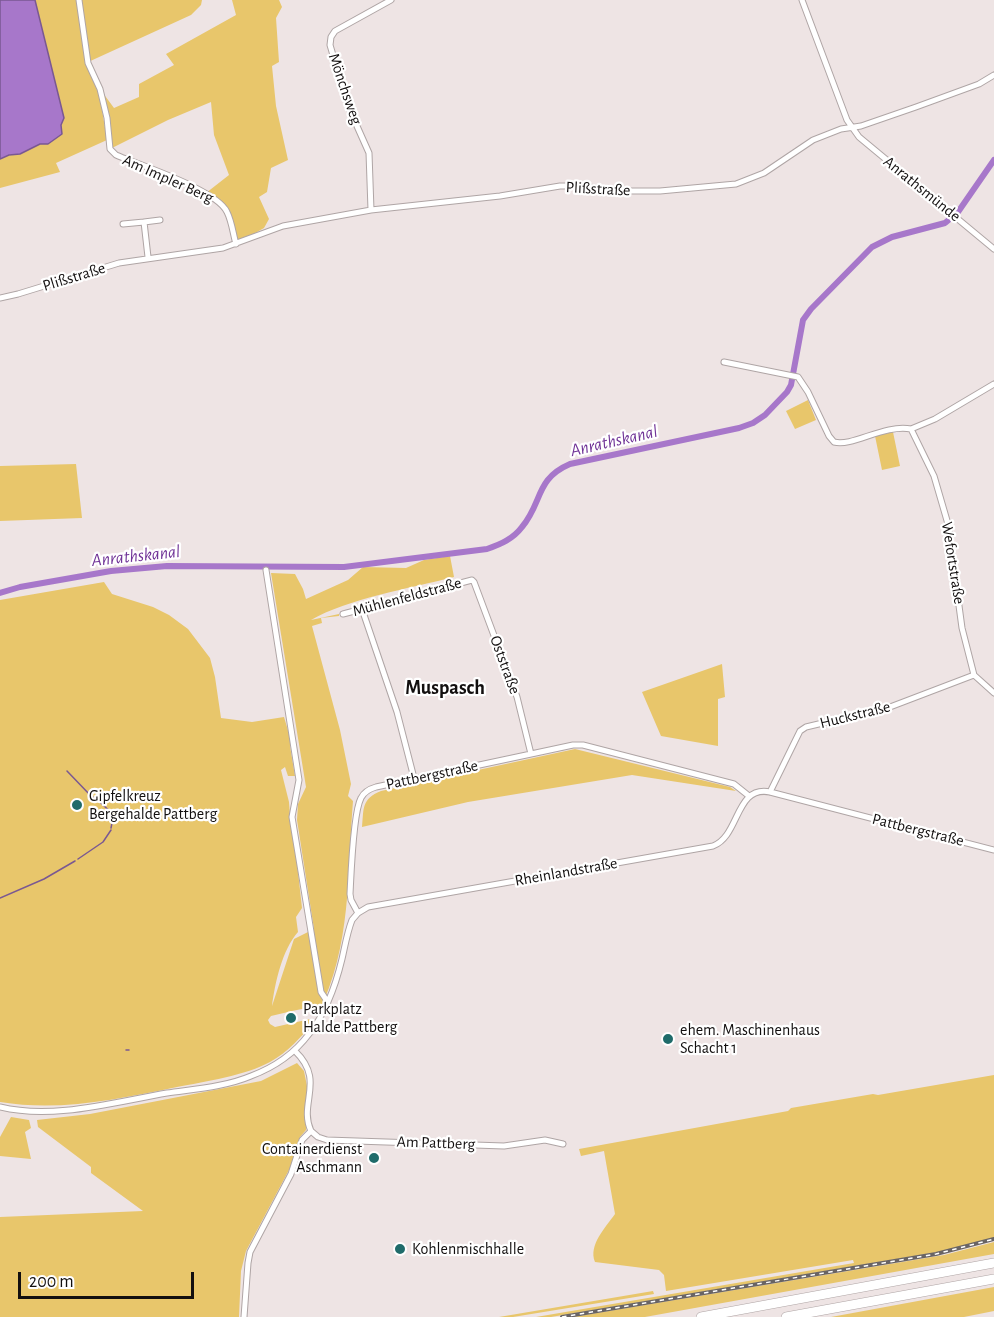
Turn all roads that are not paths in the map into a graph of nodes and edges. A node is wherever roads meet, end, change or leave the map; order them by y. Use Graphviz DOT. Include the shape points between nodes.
graph roads {
  1 [pos="79,0"];
  2 [pos="391,0"];
  3 [pos="802,0"];
  4 [pos="994,75"];
  5 [pos="851,128"];
  6 [pos="371,210"];
  7 [pos="160,220"];
  8 [pos="144,222"];
  9 [pos="123,224"];
  10 [pos="236,244"];
  11 [pos="994,249"];
  12 [pos="148,258"];
  13 [pos="0,298"];
  14 [pos="723,362"];
  15 [pos="994,384"];
  16 [pos="911,429"];
  17 [pos="266,570"];
  18 [pos="472,580"];
  19 [pos="362,609"];
  20 [pos="342,614"];
  21 [pos="974,675"];
  22 [pos="994,693"];
  23 [pos="531,754"];
  24 [pos="414,778"];
  25 [pos="771,792"];
  26 [pos="749,796"];
  27 [pos="994,850"];
  28 [pos="358,913"];
  29 [pos="327,1001"];
  30 [pos="295,1051"];
  31 [pos="0,1107"];
  32 [pos="311,1131"];
  33 [pos="563,1144"];
  34 [pos="994,1263"];
  35 [pos="994,1279"];
  36 [pos="244,1317"];
  37 [pos="701,1317"];
  38 [pos="786,1317"];
  1 -- 10 [label="street, Am Impler Berg" via="88,63 100,89 110,149 220,202"];
  2 -- 6 [label="street, Mönchsweg" via="335,31 330,45 348,106 369,153"];
  3 -- 5 [label="street"];
  4 -- 5 [label="street, Plißstraße" via="979,84"];
  5 -- 6 [label="street, Plißstraße" via="813,140 764,173 736,184 660,191 560,186"];
  5 -- 11 [label="street, Anrathsmünde"];
  6 -- 10 [label="street, Plißstraße" via="283,226"];
  7 -- 8 [label="street"];
  8 -- 9 [label="street"];
  8 -- 12 [label="street"];
  10 -- 12 [label="street, Plißstraße"];
  12 -- 13 [label="street, Plißstraße"];
  14 -- 16 [label="street" via="800,378 834,442 897,428"];
  15 -- 16 [label="street"];
  16 -- 21 [label="street, Wefortstraße" via="934,476 948,524 962,628"];
  17 -- 29 [label="street" via="299,780 292,817 321,992"];
  18 -- 19 [label="street, Mühlenfeldstraße"];
  18 -- 23 [label="street, Oststraße" via="517,697"];
  19 -- 20 [label="street, Mühlenfeldstraße"];
  19 -- 24 [label="street" via="397,712"];
  21 -- 22 [label="street"];
  21 -- 25 [label="street, Huckstraße" via="890,707 806,727 800,731"];
  23 -- 24 [label="street, Pattbergstraße"];
  23 -- 26 [label="street, Pattbergstraße" via="583,745 734,784"];
  24 -- 28 [label="street, Pattbergstraße" via="370,789 360,800 350,894"];
  25 -- 26 [label="street, Pattbergstraße"];
  25 -- 27 [label="street, Pattbergstraße"];
  26 -- 28 [label="street, Rheinlandstraße" via="720,844 375,905"];
  28 -- 29 [label="street" via="348,930 342,962"];
  29 -- 30 [label="street" via="310,1034"];
  30 -- 31 [label="street" via="270,1068 222,1084 63,1111"];
  30 -- 32 [label="street" via="309,1072"];
  32 -- 33 [label="street, Am Pattberg" via="327,1140 504,1146 545,1140"];
  32 -- 36 [label="street" via="303,1137 291,1174 250,1252"];
  34 -- 37 [label="highway"];
  35 -- 38 [label="highway"];
}
